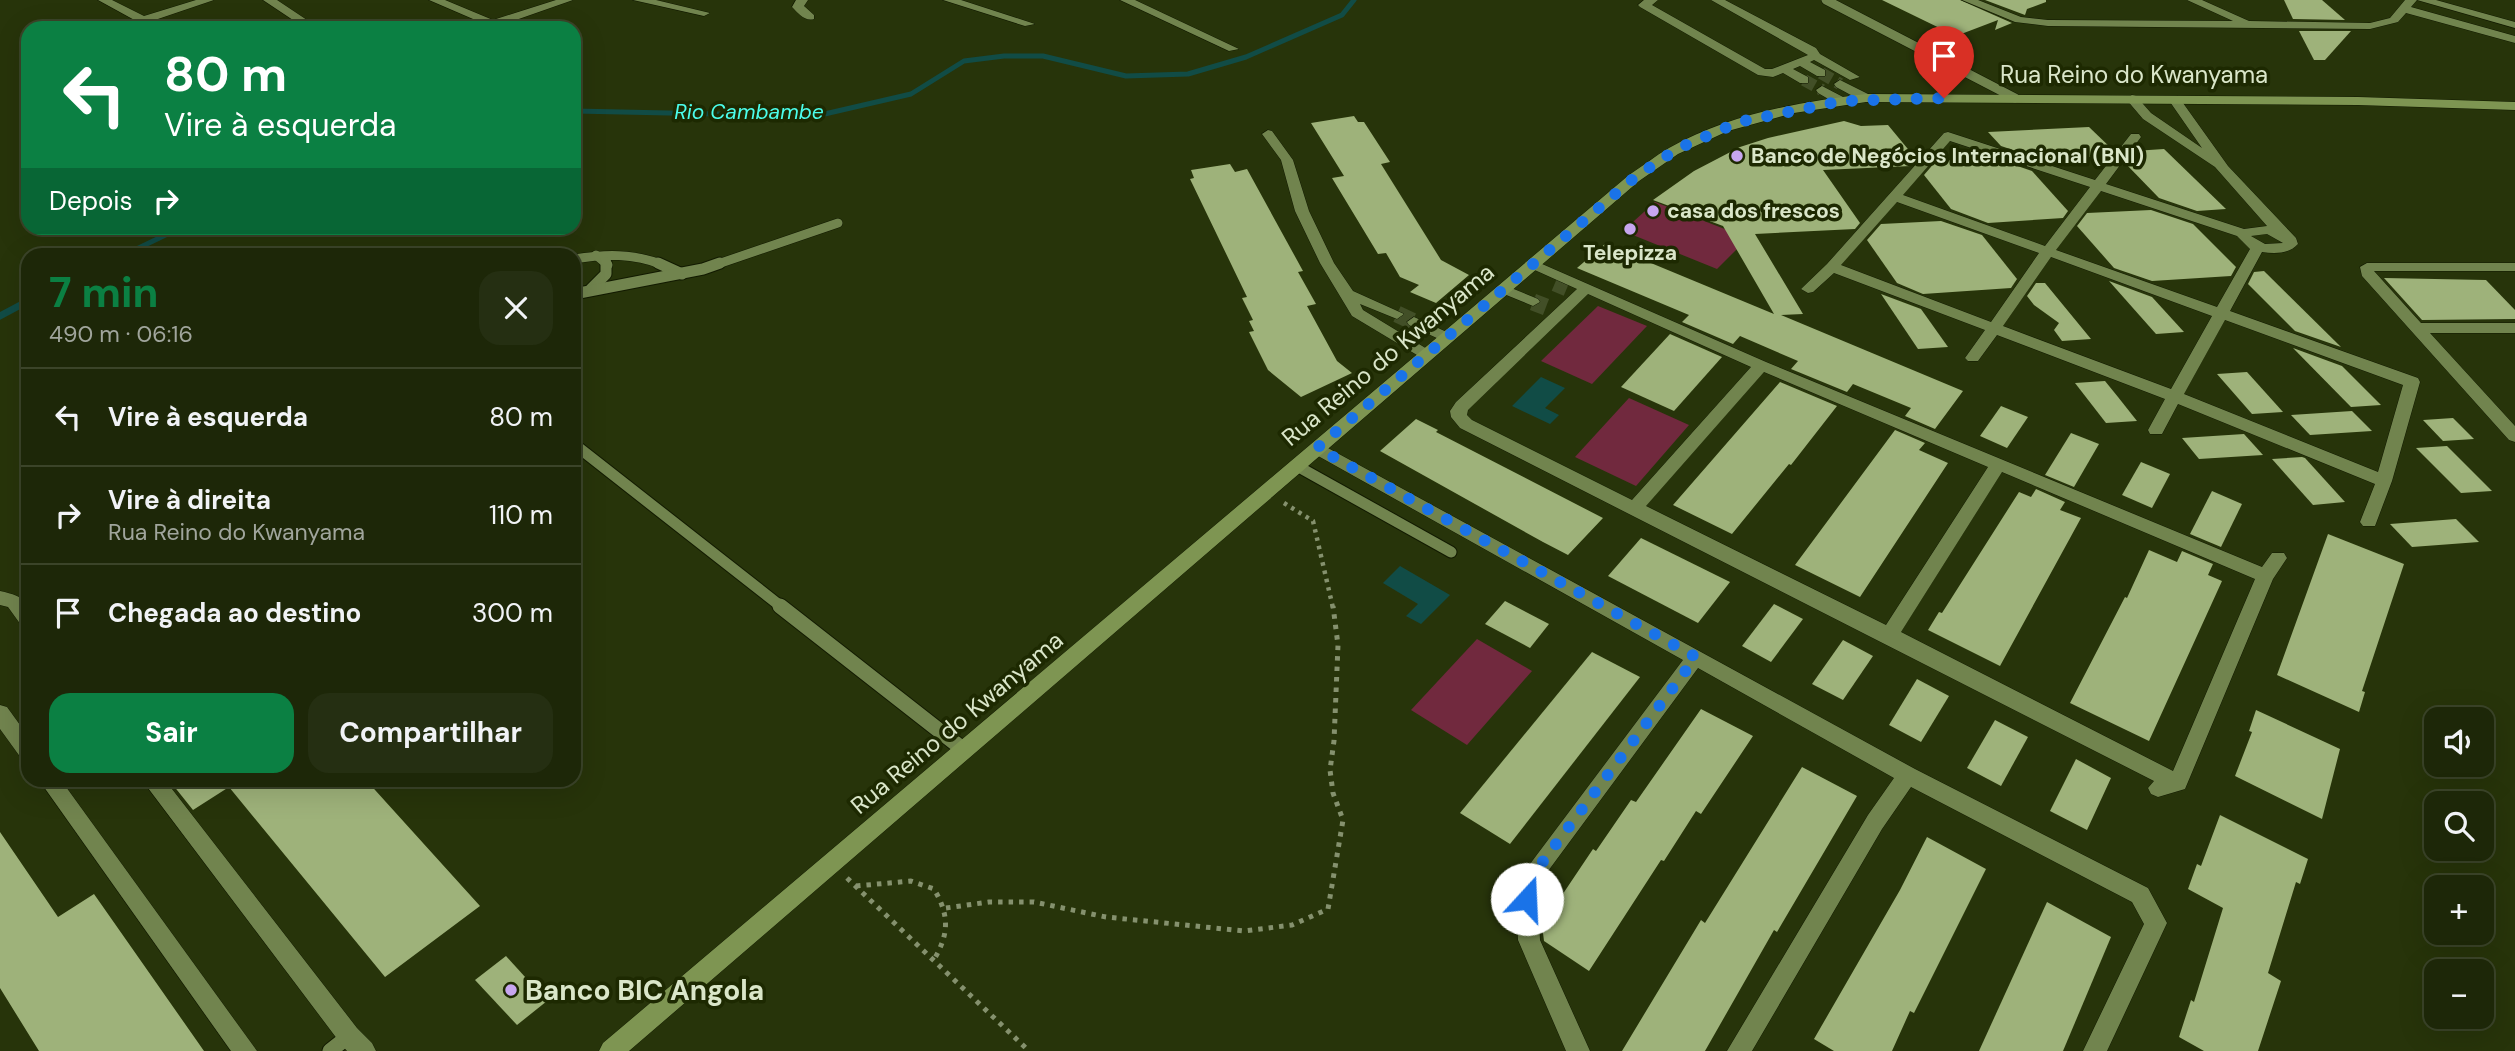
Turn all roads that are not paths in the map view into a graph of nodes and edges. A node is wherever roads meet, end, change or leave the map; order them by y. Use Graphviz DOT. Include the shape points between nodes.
graph roads {
  1 [pos="104,0"];
  2 [pos="208,0"];
  3 [pos="269,0"];
  4 [pos="435,0"];
  5 [pos="567,0"];
  6 [pos="639,0"];
  7 [pos="802,0"];
  8 [pos="949,0"];
  9 [pos="1126,0"];
  10 [pos="1652,0"];
  11 [pos="1717,0"];
  12 [pos="1826,0"];
  13 [pos="1968,0"];
  14 [pos="2193,0"];
  15 [pos="2423,0"];
  16 [pos="2408,4"];
  17 [pos="704,13"];
  18 [pos="810,17"];
  19 [pos="143,20"];
  20 [pos="302,21"];
  21 [pos="486,21"];
  22 [pos="505,21"];
  23 [pos="1028,24"];
  24 [pos="2252,25"];
  25 [pos="2515,26"];
  26 [pos="2514,39"];
  27 [pos="1233,49"];
  28 [pos="1815,57"];
  29 [pos="1801,62"];
  30 [pos="1784,69"];
  31 [pos="1821,74"];
  32 [pos="1854,77"];
  33 [pos="1804,80"];
  34 [pos="1822,90"];
  35 [pos="1841,92"];
  36 [pos="2515,95"];
  37 [pos="2015,98"];
  38 [pos="2132,99"];
  39 [pos="2174,99"];
  40 [pos="2358,101"];
  41 [pos="2515,106"];
  42 [pos="2147,116"];
  43 [pos="2188,116"];
  44 [pos="1268,134"];
  45 [pos="2135,137"];
  46 [pos="2223,169"];
  47 [pos="2099,186"];
  48 [pos="1896,197"];
  49 [pos="838,223"];
  50 [pos="2264,223"];
  51 [pos="2243,233"];
  52 [pos="2258,247"];
  53 [pos="2048,251"];
  54 [pos="596,255"];
  55 [pos="581,257"];
  56 [pos="1529,267"];
  57 [pos="1832,267"];
  58 [pos="2515,267"];
  59 [pos="682,274"];
  60 [pos="1572,288"];
  61 [pos="1504,289"];
  62 [pos="1808,289"];
  63 [pos="591,290"];
  64 [pos="581,292"];
  65 [pos="1348,294"];
  66 [pos="1546,307"];
  67 [pos="2223,313"];
  68 [pos="1397,314"];
  69 [pos="1414,322"];
  70 [pos="2418,328"];
  71 [pos="2515,328"];
  72 [pos="1995,330"];
  73 [pos="1447,337"];
  74 [pos="1427,355"];
  75 [pos="1973,358"];
  76 [pos="1761,365"];
  77 [pos="2173,396"];
  78 [pos="2156,430"];
  79 [pos="2515,436"];
  80 [pos="1317,448"];
  81 [pos="581,449"];
  82 [pos="1998,465"];
  83 [pos="1297,466"];
  84 [pos="2384,481"];
  85 [pos="1634,509"];
  86 [pos="2369,522"];
  87 [pos="1451,552"];
  88 [pos="2278,558"];
  89 [pos="2264,576"];
  90 [pos="0,598"];
  91 [pos="21,610"];
  92 [pos="1889,635"];
  93 [pos="1696,657"];
  94 [pos="0,713"];
  95 [pos="21,742"];
  96 [pos="964,750"];
  97 [pos="1908,775"];
  98 [pos="2178,783"];
  99 [pos="54,787"];
  100 [pos="157,787"];
  101 [pos="2158,788"];
  102 [pos="357,1044"];
  103 [pos="245,1051"];
  104 [pos="330,1051"];
  105 [pos="611,1051"];
  106 [pos="1578,1051"];
  107 [pos="1739,1051"];
  108 [pos="2095,1051"];
  1 -- 19 [label="street"];
  2 -- 19 [label="street"];
  3 -- 20 [label="street"];
  4 -- 21 [label="street"];
  5 -- 22 [label="street"];
  6 -- 17 [label="street"];
  7 -- 18 [label="street" via="798,7"];
  8 -- 23 [label="street"];
  9 -- 27 [label="street"];
  10 -- 30 [label="street" via="1644,5 1759,71"];
  11 -- 28 [label="street" via="1812,50"];
  12 -- 37 [label="lane"];
  13 -- 24 [label="street" via="2019,20 2048,23"];
  14 -- 24 [label="street"];
  15 -- 25 [label="street"];
  16 -- 24 [label="street" via="2394,20 2370,26"];
  16 -- 26 [label="street"];
  28 -- 29 [label="street"];
  28 -- 32 [label="street"];
  29 -- 30 [label="street"];
  29 -- 31 [label="street"];
  30 -- 33 [label="street"];
  34 -- 35 [label="street"];
  35 -- 37 [label="street, Rua Reino do Kwanyama" via="1866,98"];
  35 -- 56 [label="street, Rua Reino do Kwanyama" via="1739,122 1677,149 1634,178"];
  36 -- 40 [label="street, Rua Reino do Kwanyama"];
  37 -- 38 [label="street, Rua Reino do Kwanyama"];
  38 -- 39 [label="street, Rua Reino do Kwanyama"];
  38 -- 42 [label="street"];
  39 -- 40 [label="street, Rua Reino do Kwanyama"];
  39 -- 43 [label="street"];
  40 -- 41 [label="street, Rua Reino do Kwanyama"];
  42 -- 43 [label="street"];
  42 -- 46 [label="street"];
  43 -- 46 [label="street"];
  44 -- 65 [label="street" via="1287,160 1301,211"];
  45 -- 47 [label="street"];
  46 -- 50 [label="street"];
  47 -- 48 [label="street" via="1948,136"];
  47 -- 51 [label="street"];
  47 -- 53 [label="street"];
  48 -- 53 [label="street"];
  48 -- 57 [label="street"];
  49 -- 59 [label="lane"];
  50 -- 51 [label="street"];
  50 -- 52 [label="street" via="2289,238 2291,244"];
  51 -- 52 [label="street" via="2243,238"];
  52 -- 67 [label="street"];
  53 -- 67 [label="street"];
  53 -- 72 [label="street"];
  54 -- 55 [label="lane"];
  54 -- 59 [label="lane" via="648,258"];
  54 -- 63 [label="lane" via="608,265"];
  56 -- 60 [label="street"];
  56 -- 60 [label="street"];
  56 -- 61 [label="street, Rua Reino do Kwanyama"];
  57 -- 62 [label="street"];
  57 -- 72 [label="street"];
  58 -- 70 [label="street" via="2367,267 2367,273"];
  59 -- 63 [label="lane"];
  60 -- 66 [label="street"];
  60 -- 76 [label="street"];
  61 -- 66 [label="street"];
  61 -- 73 [label="street, Rua Reino do Kwanyama"];
  63 -- 64 [label="lane"];
  65 -- 68 [label="street"];
  65 -- 74 [label="street" via="1357,313"];
  66 -- 85 [label="street" via="1458,411 1459,417"];
  67 -- 77 [label="street"];
  67 -- 84 [label="street" via="2413,382"];
  69 -- 73 [label="street"];
  70 -- 71 [label="street"];
  70 -- 79 [label="street"];
  72 -- 75 [label="street"];
  72 -- 77 [label="street"];
  73 -- 74 [label="street, Rua Reino do Kwanyama"];
  74 -- 80 [label="street, Rua Reino do Kwanyama"];
  76 -- 82 [label="street"];
  76 -- 85 [label="street"];
  77 -- 78 [label="street"];
  77 -- 84 [label="street"];
  80 -- 83 [label="street, Rua Reino do Kwanyama"];
  80 -- 93 [label="street"];
  81 -- 96 [label="lane"];
  82 -- 89 [label="street"];
  82 -- 92 [label="street"];
  83 -- 87 [label="lane"];
  83 -- 96 [label="street, Rua Reino do Kwanyama"];
  84 -- 86 [label="street"];
  85 -- 92 [label="street"];
  88 -- 89 [label="street"];
  89 -- 98 [label="street"];
  90 -- 91 [label="street" via="14,601"];
  92 -- 98 [label="street"];
  93 -- 97 [label="street"];
  93 -- 106 [label="street" via="1526,884 1529,940"];
  94 -- 95 [label="street"];
  96 -- 105 [label="street, Rua Reino do Kwanyama"];
  97 -- 107 [label="street" via="1875,822"];
  97 -- 108 [label="street" via="2140,895 2149,908 2156,923"];
  98 -- 101 [label="street"];
  99 -- 103 [label="street"];
  100 -- 102 [label="street"];
  102 -- 104 [label="lane"];
}
